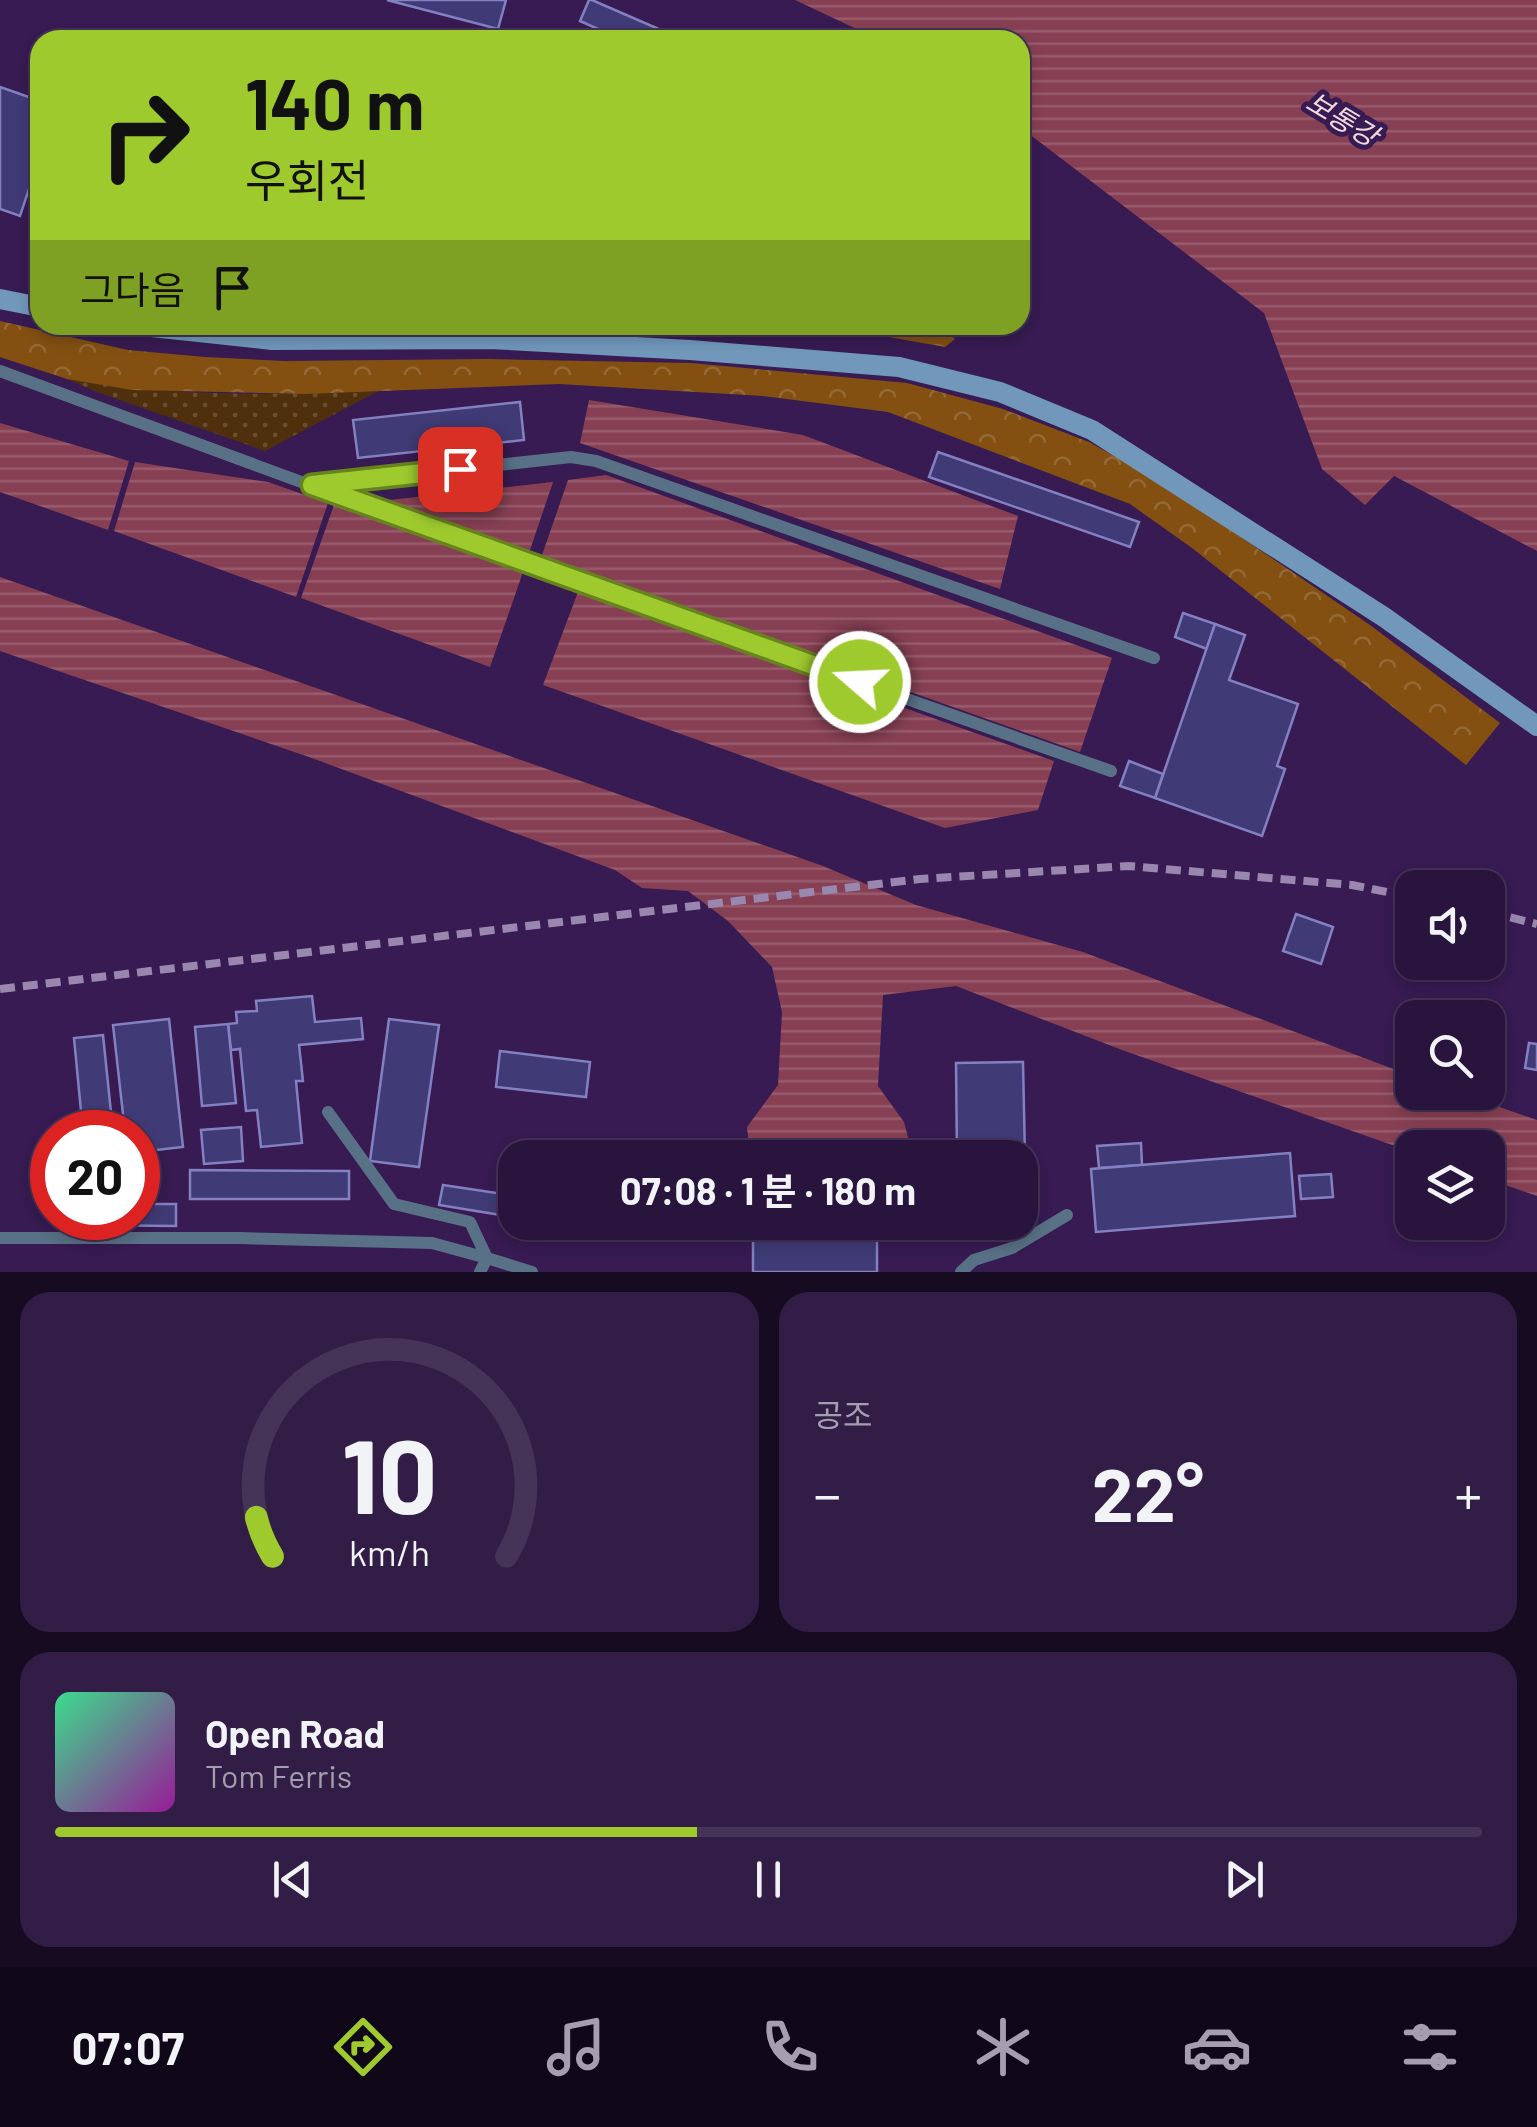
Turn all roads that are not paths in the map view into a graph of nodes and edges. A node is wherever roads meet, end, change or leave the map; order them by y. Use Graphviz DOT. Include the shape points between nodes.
graph roads {
  1 [pos="0,299"];
  2 [pos="30,306"];
  3 [pos="226,335"];
  4 [pos="0,371"];
  5 [pos="312,485"];
  6 [pos="1154,658"];
  7 [pos="1537,726"];
  8 [pos="1111,771"];
  9 [pos="328,1112"];
  10 [pos="1067,1215"];
  11 [pos="0,1238"];
  12 [pos="487,1258"];
  13 [pos="480,1272"];
  14 [pos="532,1272"];
  15 [pos="962,1272"];
  1 -- 2 [label="main road"];
  3 -- 7 [label="main road" via="690,350 899,367 1000,392 1092,430 1384,617"];
  4 -- 5 [label="lane"];
  5 -- 6 [label="lane" via="572,457 596,460"];
  5 -- 8 [label="lane"];
  9 -- 12 [label="lane" via="394,1204 470,1222"];
  10 -- 15 [label="lane"];
  11 -- 12 [label="lane" via="432,1243"];
  12 -- 13 [label="lane"];
  12 -- 14 [label="lane"];
}
